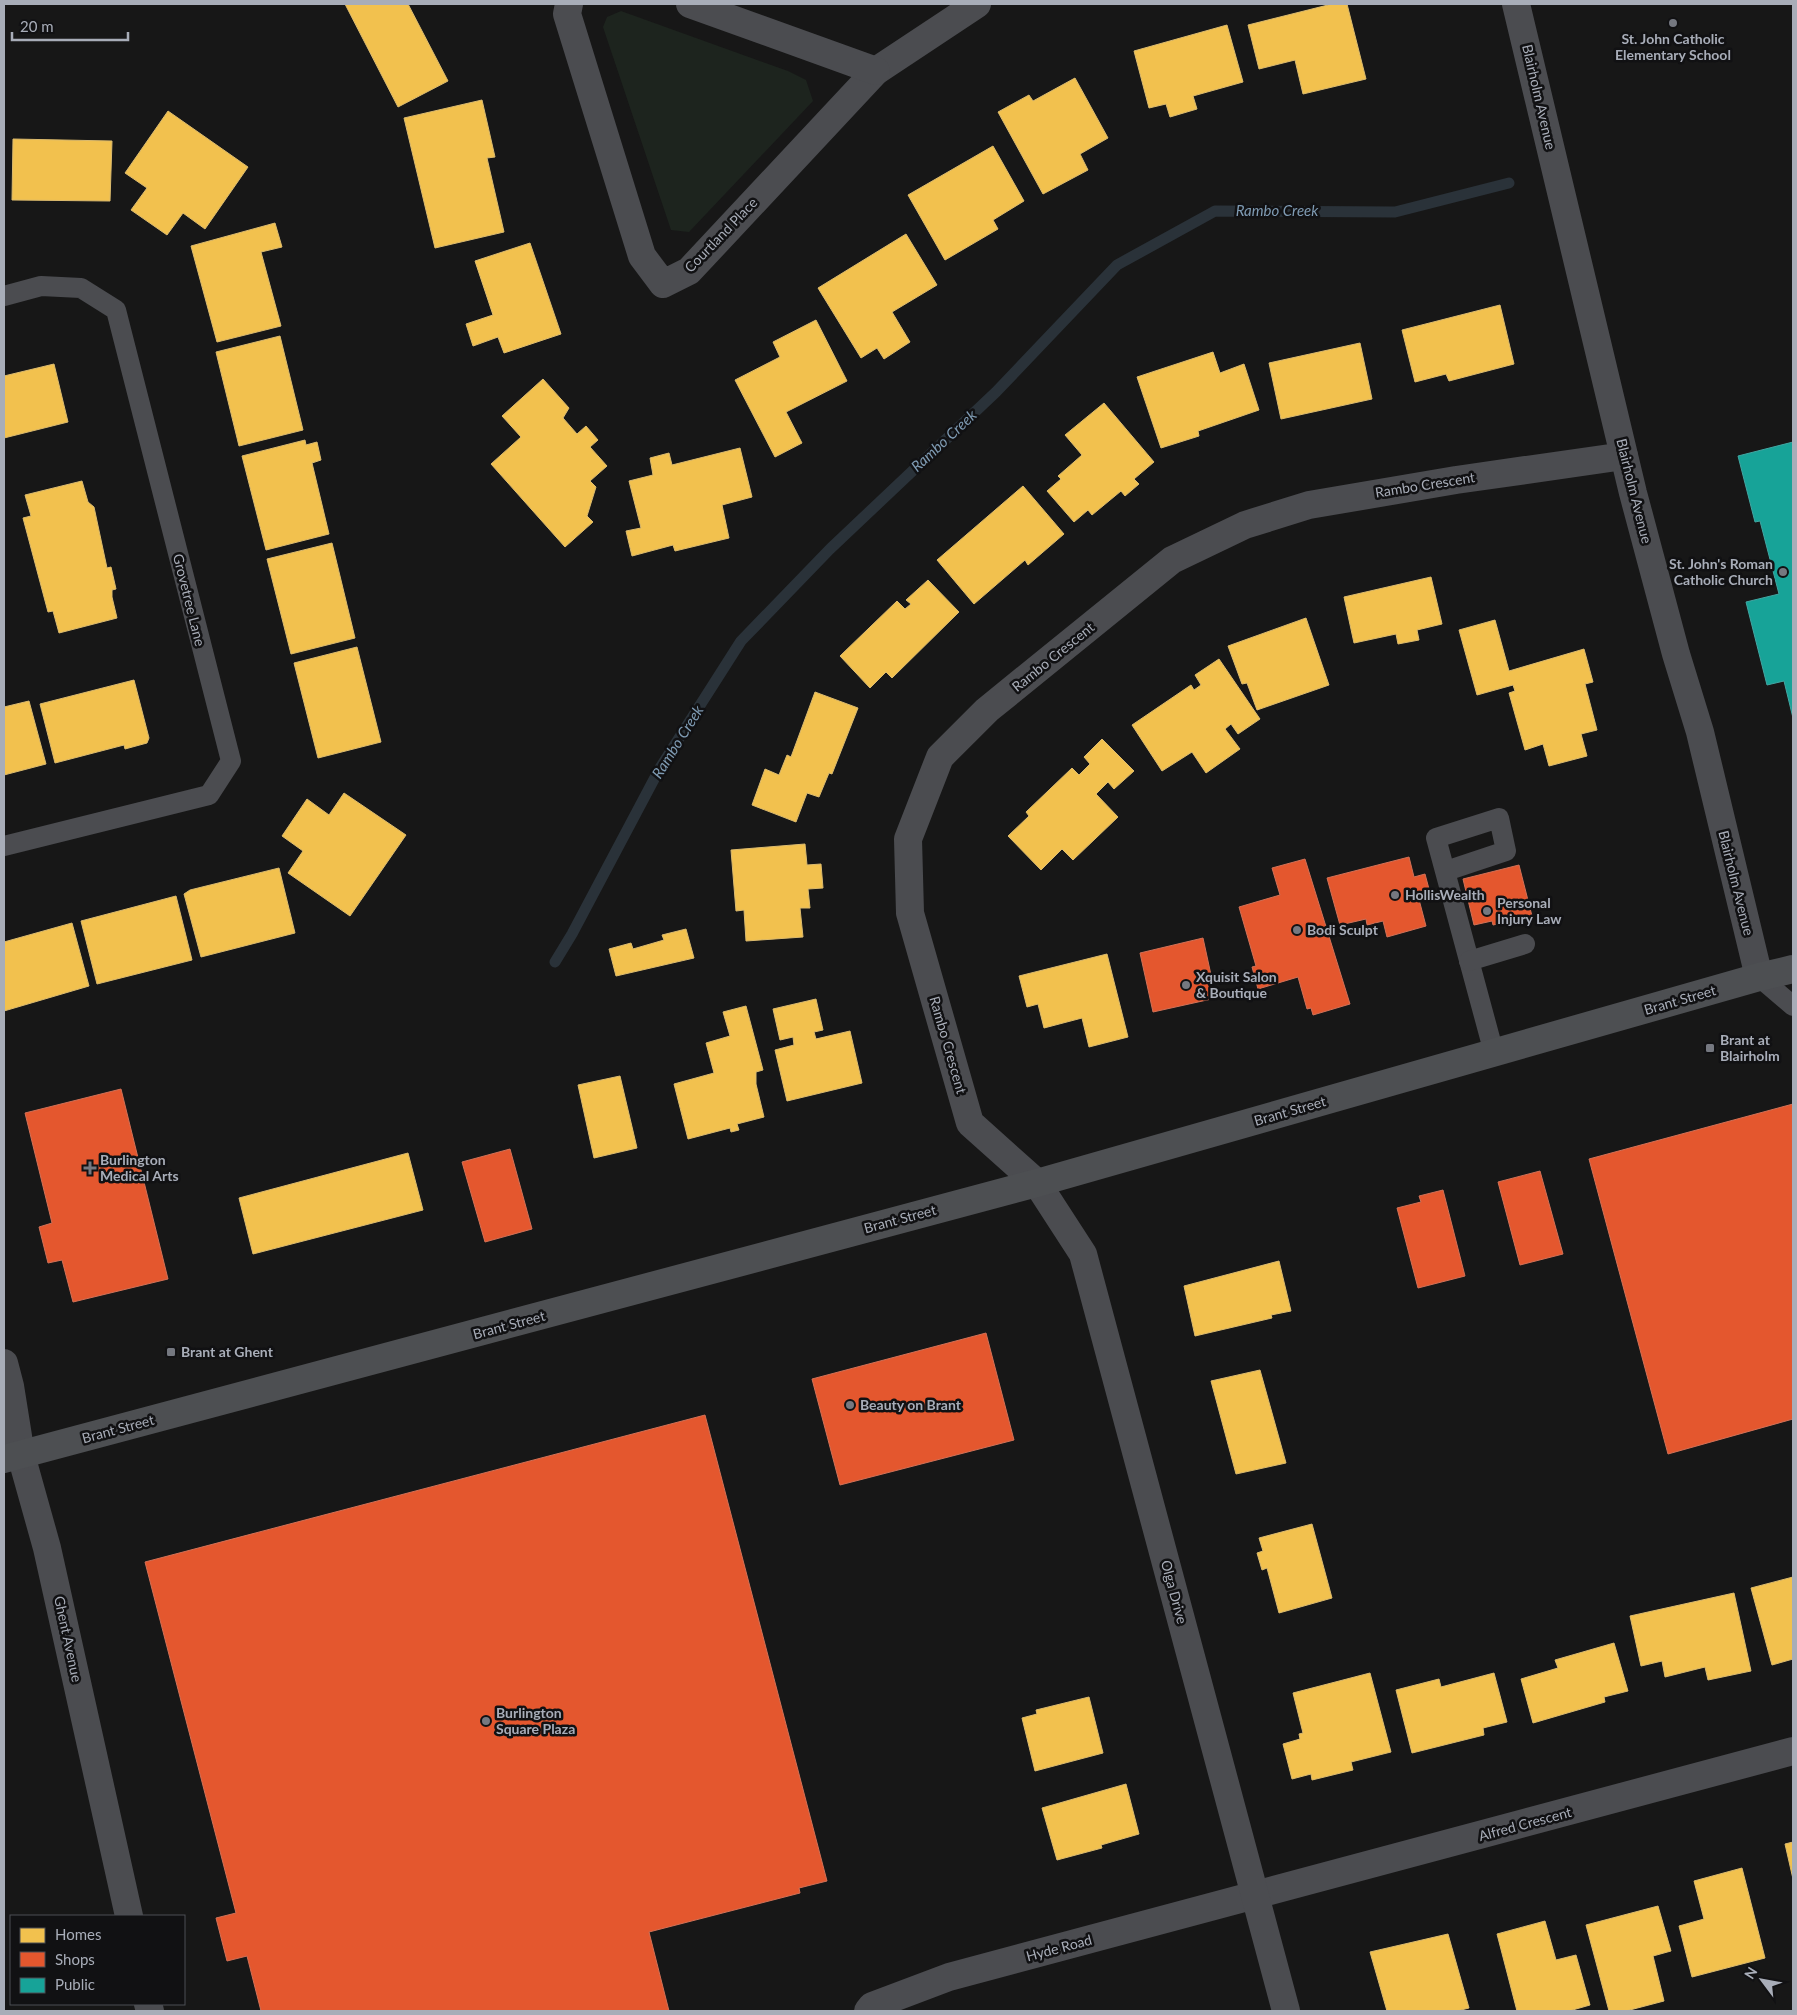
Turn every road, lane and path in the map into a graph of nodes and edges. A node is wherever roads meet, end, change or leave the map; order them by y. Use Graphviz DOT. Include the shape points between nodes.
graph roads {
  1 [pos="569,4"];
  2 [pos="690,4"];
  3 [pos="977,4"];
  4 [pos="1516,4"];
  5 [pos="876,71"];
  6 [pos="4,296"];
  7 [pos="1624,456"];
  8 [pos="4,846"];
  9 [pos="1446,871"];
  10 [pos="1525,944"];
  11 [pos="1469,961"];
  12 [pos="1793,969"];
  13 [pos="1759,977"];
  14 [pos="1793,1006"];
  15 [pos="1494,1053"];
  16 [pos="1037,1183"];
  17 [pos="4,1363"];
  18 [pos="12,1457"];
  19 [pos="1793,1751"];
  20 [pos="1256,1896"];
  21 [pos="129,1915"];
  22 [pos="868,2011"];
  23 [pos="1286,2011"];
  1 -- 5 [label="street, Courtland Place" via="567,14 642,256 663,284 689,271"];
  2 -- 5 [label="street"];
  3 -- 5 [label="street, Courtland Place"];
  4 -- 7 [label="street, Blairholm Avenue"];
  6 -- 8 [label="lane, Grovetree Lane" via="41,286 81,288 116,310 231,761 209,795"];
  7 -- 13 [label="street, Blairholm Avenue" via="1700,732"];
  7 -- 16 [label="street, Rambo Crescent" via="1309,504 1245,525 1172,560 987,710 940,757 908,839 910,913 970,1123"];
  9 -- 11 [label="lane"];
  10 -- 11 [label="lane"];
  11 -- 15 [label="lane"];
  12 -- 13 [label="main road, Brant Street"];
  13 -- 14 [label="lane"];
  13 -- 15 [label="main road, Brant Street"];
  15 -- 16 [label="main road, Brant Street"];
  16 -- 18 [label="main road, Brant Street"];
  16 -- 20 [label="street, Olga Drive" via="1083,1254"];
  17 -- 18 [label="street, Ghent Avenue" via="10,1386"];
  18 -- 21 [label="street, Ghent Avenue" via="48,1548"];
  19 -- 20 [label="street, Alfred Crescent"];
  20 -- 22 [label="street, Hyde Road" via="949,1977 872,2006"];
  20 -- 23 [label="street, Olga Drive"];
}
